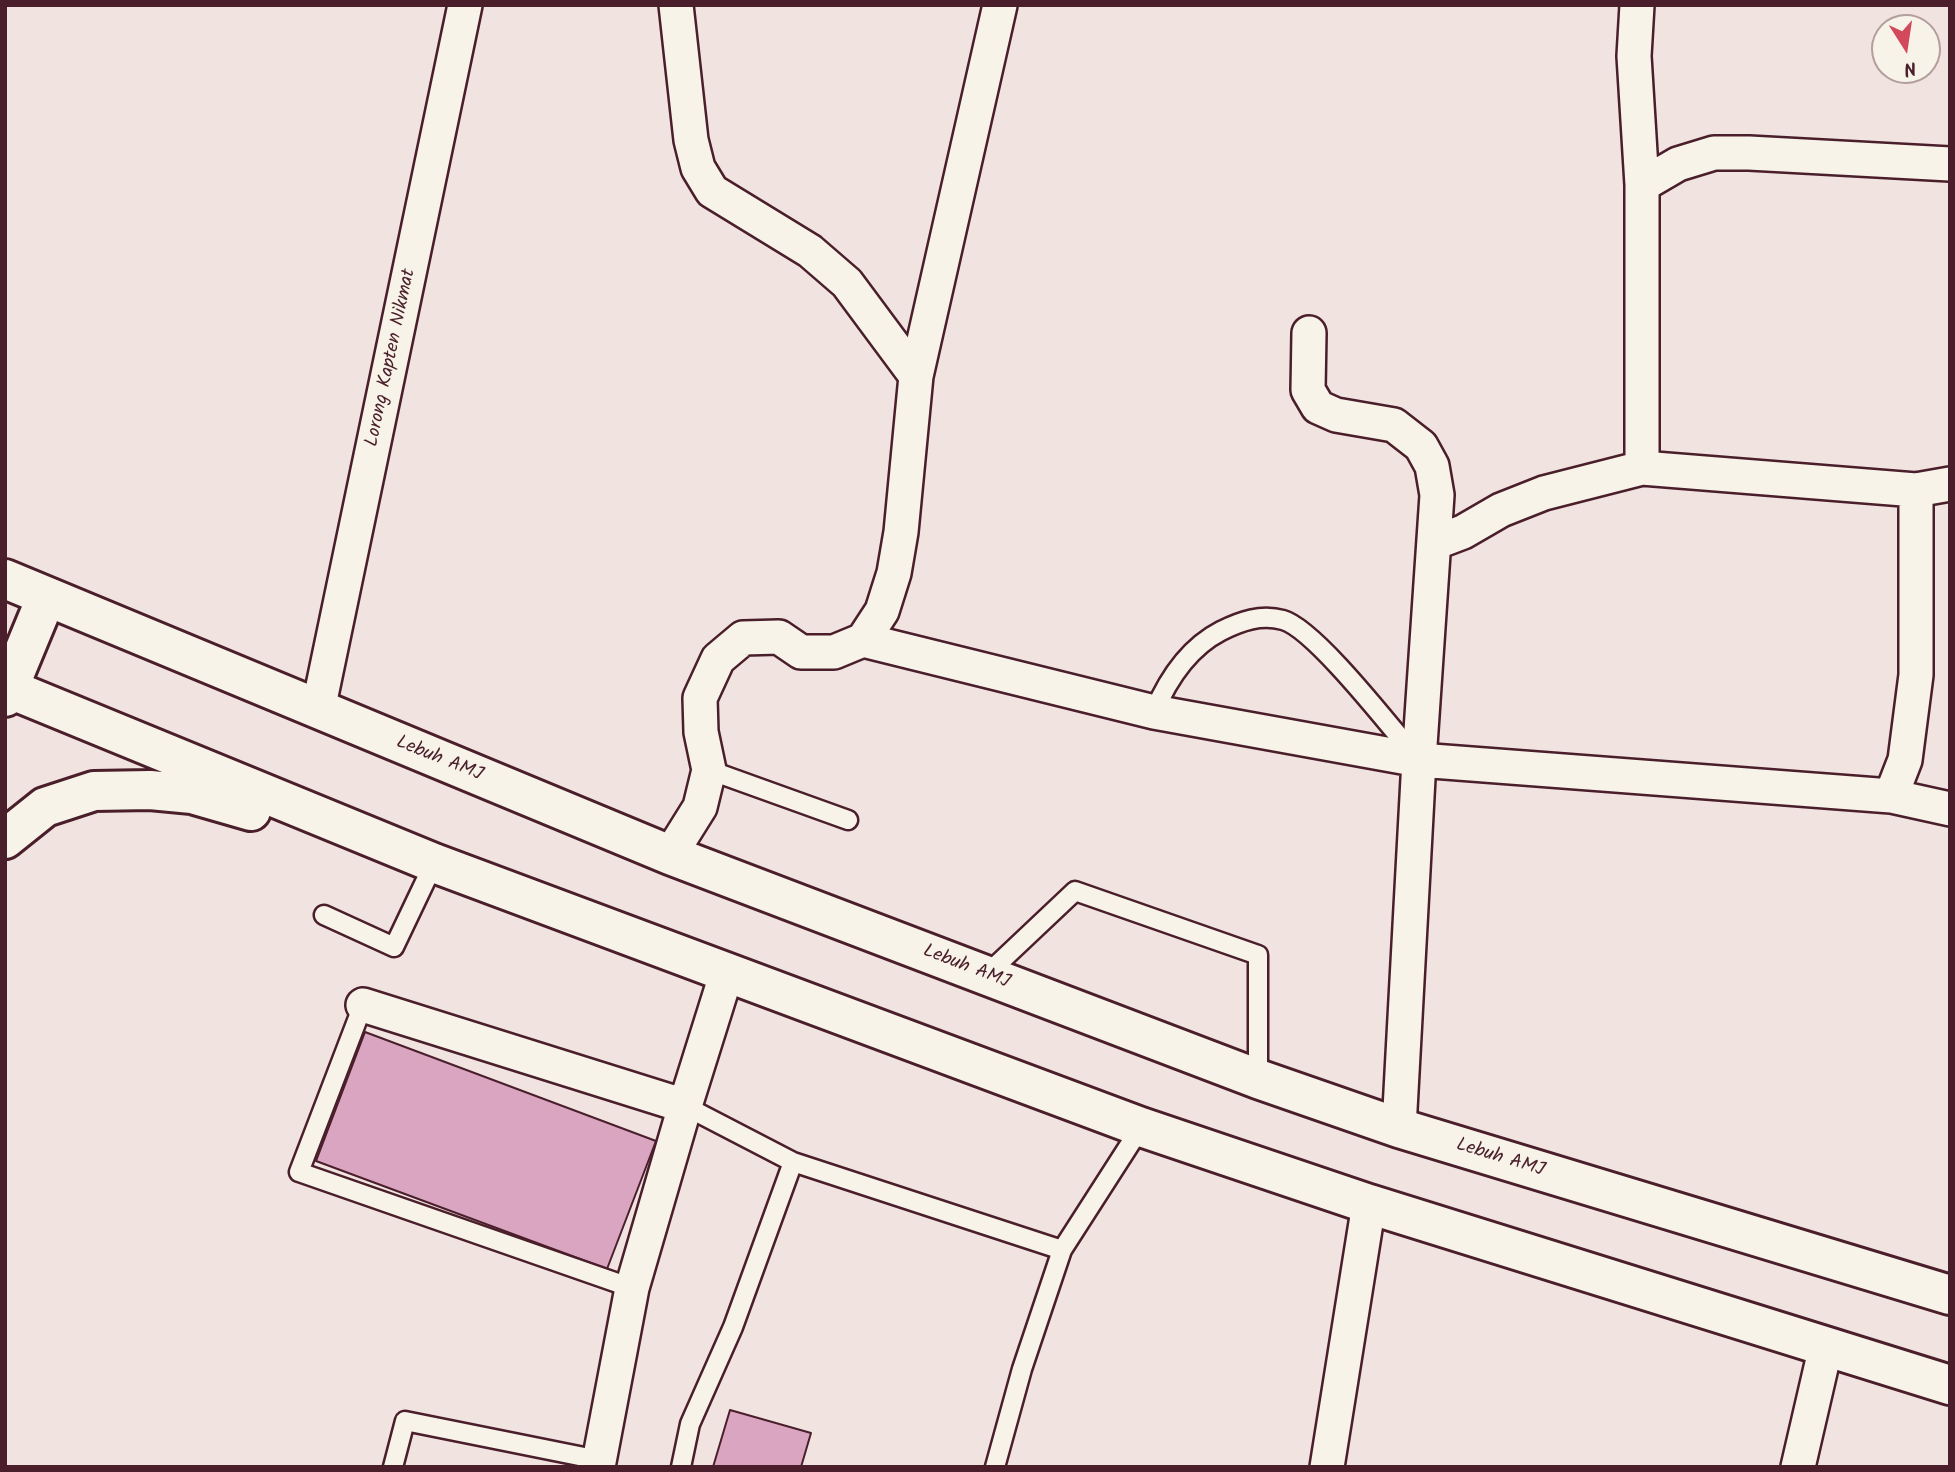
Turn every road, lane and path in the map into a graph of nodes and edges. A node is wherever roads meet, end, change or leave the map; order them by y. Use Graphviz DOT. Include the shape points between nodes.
graph roads {
  1 [pos="465,5"];
  2 [pos="676,5"];
  3 [pos="1000,5"];
  4 [pos="1637,5"];
  5 [pos="1950,164"];
  6 [pos="1642,185"];
  7 [pos="1309,333"];
  8 [pos="915,376"];
  9 [pos="1642,468"];
  10 [pos="1950,484"];
  11 [pos="1916,490"];
  12 [pos="1434,543"];
  13 [pos="5,579"];
  14 [pos="46,598"];
  15 [pos="863,639"];
  16 [pos="6,691"];
  17 [pos="318,710"];
  18 [pos="1154,712"];
  19 [pos="1419,761"];
  20 [pos="709,770"];
  21 [pos="1891,796"];
  22 [pos="1950,808"];
  23 [pos="848,820"];
  24 [pos="5,839"];
  25 [pos="670,855"];
  26 [pos="434,863"];
  27 [pos="324,915"];
  28 [pos="727,972"];
  29 [pos="985,976"];
  30 [pos="363,1005"];
  31 [pos="1258,1079"];
  32 [pos="685,1106"];
  33 [pos="1141,1127"];
  34 [pos="1399,1128"];
  35 [pos="793,1162"];
  36 [pos="1368,1204"];
  37 [pos="1062,1250"];
  38 [pos="632,1288"];
  39 [pos="1950,1295"];
  40 [pos="1826,1346"];
  41 [pos="1950,1385"];
  42 [pos="599,1463"];
  43 [pos="393,1467"];
  44 [pos="681,1467"];
  45 [pos="995,1467"];
  46 [pos="1327,1467"];
  47 [pos="1798,1467"];
  1 -- 17 [label="street, Lorong Kapten Nikmat"];
  2 -- 8 [label="street" via="691,140 698,168 712,191 810,251 847,283"];
  3 -- 8 [label="street"];
  4 -- 6 [label="street" via="1634,56"];
  5 -- 6 [label="street" via="1714,153 1678,163"];
  6 -- 9 [label="street"];
  7 -- 12 [label="street" via="1308,390 1318,407 1336,415 1394,425 1421,446 1432,466 1437,495"];
  8 -- 15 [label="street" via="894,573 882,611"];
  9 -- 11 [label="street"];
  9 -- 12 [label="street" via="1544,493"];
  10 -- 11 [label="street"];
  11 -- 21 [label="street" via="1915,689 1905,760"];
  12 -- 19 [label="street"];
  13 -- 14 [label="main road, Lebuh AMJ"];
  14 -- 16 [label="main road"];
  14 -- 17 [label="main road, Lebuh AMJ"];
  15 -- 18 [label="street"];
  15 -- 20 [label="street" via="834,652 801,652 779,637 743,638 718,659 701,698 701,732"];
  16 -- 26 [label="main road"];
  17 -- 25 [label="main road, Lebuh AMJ"];
  18 -- 19 [label="street"];
  18 -- 19 [label="lane" via="1174,672 1215,634 1238,622 1265,617 1286,621 1304,632"];
  19 -- 21 [label="street"];
  19 -- 34 [label="street"];
  20 -- 23 [label="lane"];
  20 -- 25 [label="street" via="700,807"];
  21 -- 22 [label="street"];
  24 -- 26 [label="main road" via="46,807 94,791 150,790 192,794"];
  25 -- 29 [label="main road, Lebuh AMJ"];
  26 -- 27 [label="lane" via="394,947"];
  26 -- 28 [label="main road"];
  28 -- 32 [label="street"];
  28 -- 33 [label="main road"];
  29 -- 31 [label="main road, Lebuh AMJ"];
  29 -- 31 [label="lane" via="1075,891 1258,956"];
  30 -- 32 [label="street"];
  30 -- 38 [label="lane" via="299,1172"];
  31 -- 34 [label="main road, Lebuh AMJ"];
  32 -- 35 [label="lane"];
  32 -- 38 [label="street"];
  33 -- 36 [label="main road"];
  33 -- 37 [label="lane"];
  34 -- 39 [label="main road, Lebuh AMJ"];
  35 -- 37 [label="lane"];
  35 -- 44 [label="lane" via="733,1327 690,1424"];
  36 -- 40 [label="main road"];
  36 -- 46 [label="street"];
  37 -- 45 [label="lane"];
  38 -- 42 [label="street"];
  40 -- 41 [label="main road"];
  40 -- 47 [label="street"];
  42 -- 43 [label="lane" via="405,1421"];
}
